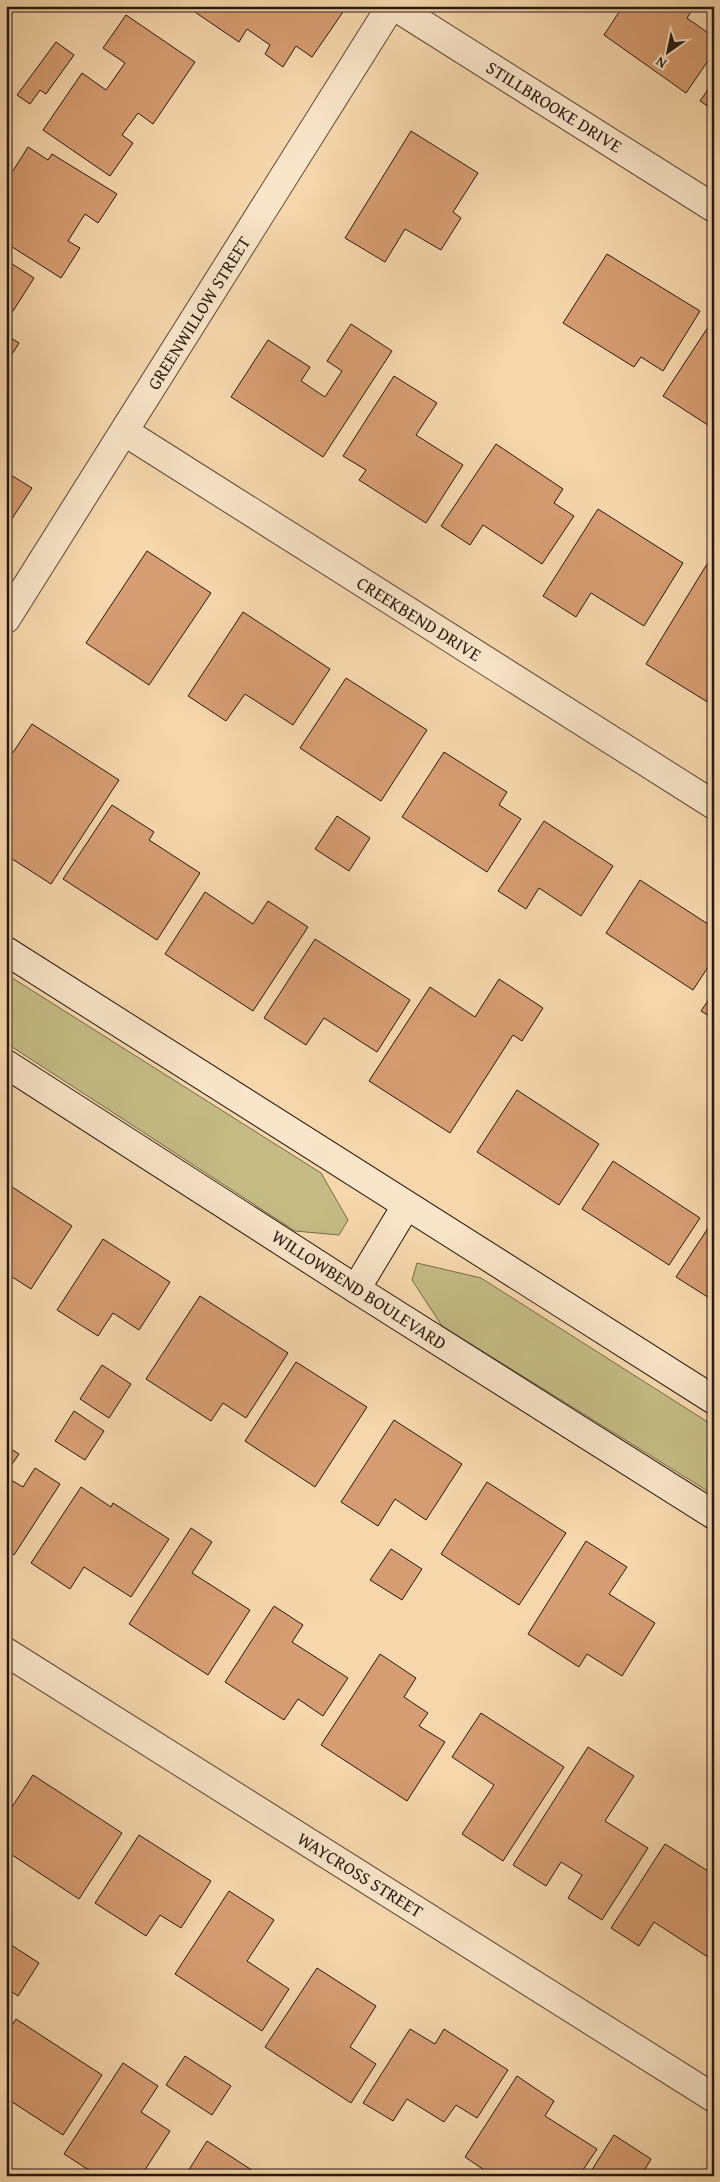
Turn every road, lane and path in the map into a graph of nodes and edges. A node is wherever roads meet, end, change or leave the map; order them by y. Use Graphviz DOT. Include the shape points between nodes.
graph roads {
  1 [pos="393,6"];
  2 [pos="714,208"];
  3 [pos="125,432"];
  4 [pos="6,619"];
  5 [pos="714,806"];
  6 [pos="6,951"];
  7 [pos="6,1064"];
  8 [pos="406,1206"];
  9 [pos="356,1289"];
  10 [pos="714,1400"];
  11 [pos="714,1515"];
  12 [pos="6,1652"];
  13 [pos="714,2098"];
  1 -- 2 [label="street, STILLBROOKE DRIVE"];
  1 -- 3 [label="street, GREENWILLOW STREET"];
  3 -- 4 [label="street, GREENWILLOW STREET"];
  3 -- 5 [label="street, CREEKBEND DRIVE"];
  6 -- 8 [label="street"];
  7 -- 9 [label="street, WILLOWBEND BOULEVARD"];
  8 -- 9 [label="street"];
  8 -- 10 [label="street"];
  9 -- 11 [label="street, WILLOWBEND BOULEVARD"];
  12 -- 13 [label="street, WAYCROSS STREET"];
}
